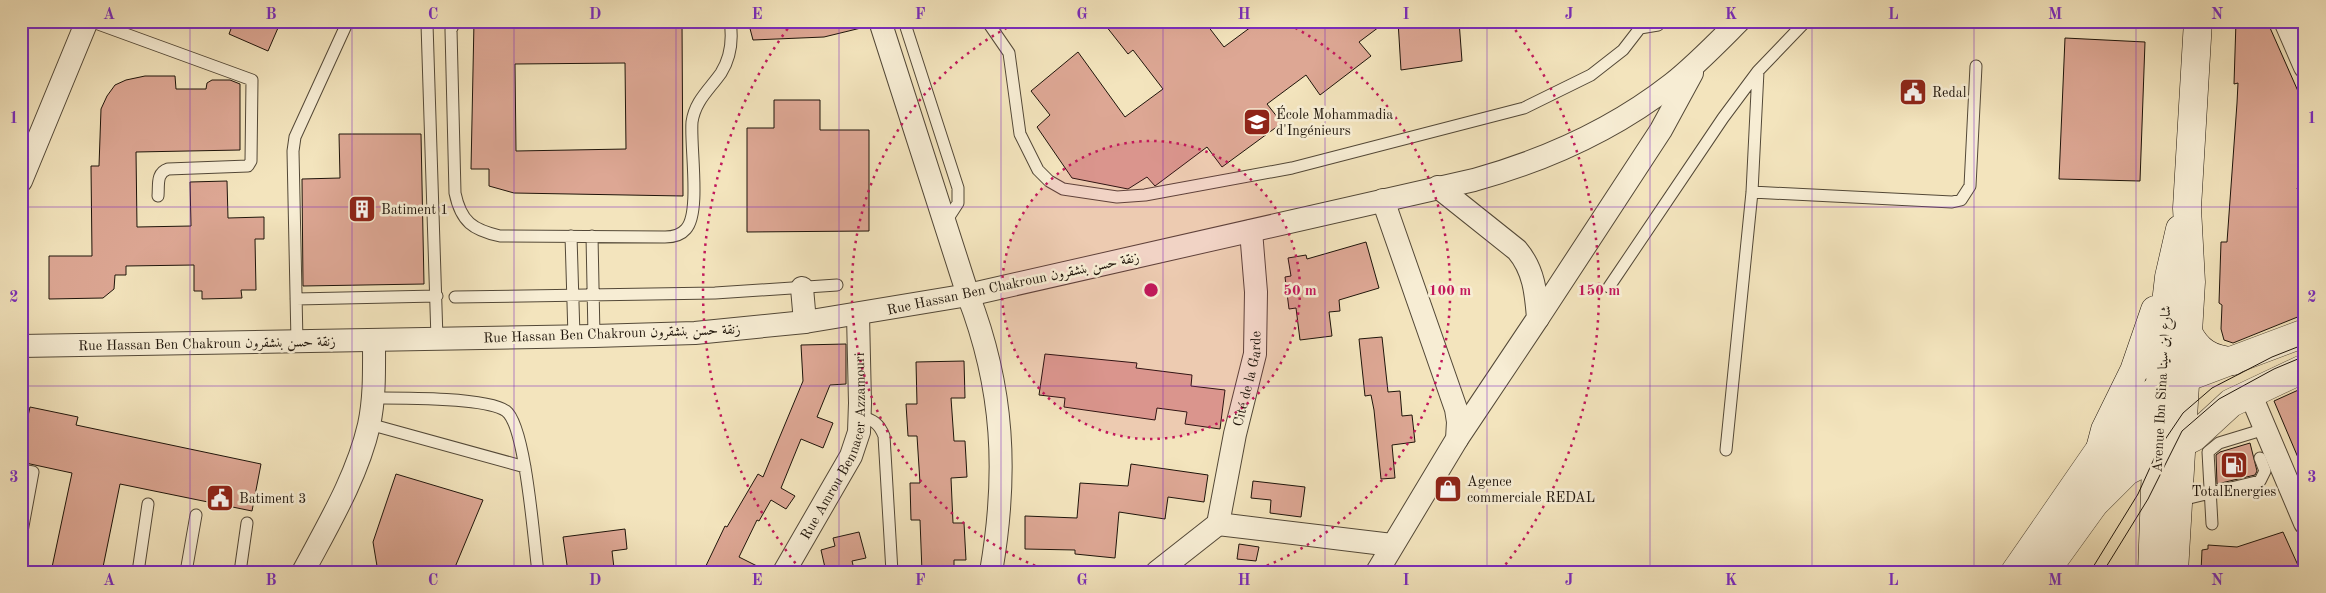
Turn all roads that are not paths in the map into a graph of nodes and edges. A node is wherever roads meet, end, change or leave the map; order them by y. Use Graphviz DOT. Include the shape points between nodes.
graph roads {
  1 [pos="89,21"];
  2 [pos="348,21"];
  3 [pos="425,21"];
  4 [pos="455,21"];
  5 [pos="730,21"];
  6 [pos="880,21"];
  7 [pos="904,21"];
  8 [pos="986,21"];
  9 [pos="1662,21"];
  10 [pos="1739,21"];
  11 [pos="1806,21"];
  12 [pos="2198,21"];
  13 [pos="2285,21"];
  14 [pos="1642,25"];
  15 [pos="1700,59"];
  16 [pos="1976,66"];
  17 [pos="2305,67"];
  18 [pos="1758,71"];
  19 [pos="21,181"];
  20 [pos="1438,187"];
  21 [pos="1752,192"];
  22 [pos="158,196"];
  23 [pos="1383,200"];
  24 [pos="2186,208"];
  25 [pos="945,223"];
  26 [pos="1251,231"];
  27 [pos="571,236"];
  28 [pos="592,236"];
  29 [pos="837,285"];
  30 [pos="1609,287"];
  31 [pos="802,288"];
  32 [pos="593,294"];
  33 [pos="572,295"];
  34 [pos="438,296"];
  35 [pos="968,296"];
  36 [pos="455,297"];
  37 [pos="2166,298"];
  38 [pos="296,299"];
  39 [pos="858,315"];
  40 [pos="1538,318"];
  41 [pos="805,322"];
  42 [pos="2188,332"];
  43 [pos="2305,333"];
  44 [pos="584,336"];
  45 [pos="438,339"];
  46 [pos="374,340"];
  47 [pos="297,342"];
  48 [pos="21,346"];
  49 [pos="2233,361"];
  50 [pos="2305,368"];
  51 [pos="2185,378"];
  52 [pos="2250,392"];
  53 [pos="373,398"];
  54 [pos="2159,400"];
  55 [pos="860,416"];
  56 [pos="369,424"];
  57 [pos="2266,429"];
  58 [pos="1457,439"];
  59 [pos="2100,449"];
  60 [pos="1726,450"];
  61 [pos="2169,451"];
  62 [pos="2263,456"];
  63 [pos="525,467"];
  64 [pos="21,470"];
  65 [pos="2210,494"];
  66 [pos="2178,501"];
  67 [pos="148,504"];
  68 [pos="2094,504"];
  69 [pos="196,516"];
  70 [pos="247,523"];
  71 [pos="2305,523"];
  72 [pos="1218,524"];
  73 [pos="2212,524"];
  74 [pos="21,536"];
  75 [pos="1392,545"];
  76 [pos="2168,554"];
  77 [pos="138,572"];
  78 [pos="186,572"];
  79 [pos="240,572"];
  80 [pos="303,572"];
  81 [pos="538,572"];
  82 [pos="784,572"];
  83 [pos="892,572"];
  84 [pos="991,572"];
  85 [pos="1157,572"];
  86 [pos="1377,572"];
  87 [pos="2015,572"];
  88 [pos="2045,572"];
  89 [pos="2152,572"];
  1 -- 19 [label="street"];
  1 -- 22 [label="lane" via="252,80 251,161 248,166 168,169 159,176"];
  2 -- 38 [label="lane" via="295,138"];
  3 -- 34 [label="lane"];
  4 -- 27 [label="lane" via="451,30 458,207 479,231 500,236"];
  5 -- 28 [label="lane" via="729,57 721,73 702,94 692,122 694,200 687,229 673,236"];
  6 -- 25 [label="street"];
  7 -- 25 [label="lane" via="958,188 958,203"];
  8 -- 14 [label="lane" via="1009,53 1020,134 1038,170 1063,189 1117,197 1145,195 1292,168 1524,108 1591,75 1623,50"];
  9 -- 14 [label="lane" via="1658,25"];
  10 -- 15 [label="street, Rue Hassan Ben Chakroun زنقة حسن بنشقرون"];
  11 -- 18 [label="lane"];
  12 -- 24 [label="main road, Avenue Ibn Sina شارع ابن سينا"];
  13 -- 17 [label="street"];
  15 -- 20 [label="street, Rue Hassan Ben Chakroun زنقة حسن بنشقرون" via="1642,105 1578,142 1510,170"];
  15 -- 40 [label="street" via="1661,130"];
  16 -- 21 [label="lane" via="1970,186 1961,200"];
  18 -- 21 [label="lane"];
  18 -- 30 [label="lane"];
  20 -- 23 [label="street, Rue Hassan Ben Chakroun زنقة حسن بنشقرون"];
  20 -- 40 [label="street" via="1506,240 1527,262 1536,293"];
  21 -- 60 [label="lane"];
  23 -- 26 [label="street, Rue Hassan Ben Chakroun زنقة حسن بنشقرون"];
  23 -- 58 [label="street" via="1456,409"];
  24 -- 37 [label="main road, Avenue Ibn Sina شارع ابن سينا"];
  24 -- 42 [label="main road, Avenue Ibn Sina شارع ابن سينا" via="2191,263"];
  25 -- 35 [label="street"];
  26 -- 35 [label="street, Rue Hassan Ben Chakroun زنقة حسن بنشقرون"];
  26 -- 72 [label="street, Cité de la Garde" via="1256,292 1255,354"];
  27 -- 28 [label="lane"];
  27 -- 33 [label="lane"];
  28 -- 32 [label="lane"];
  29 -- 31 [label="lane"];
  31 -- 32 [label="lane"];
  31 -- 41 [label="street"];
  32 -- 33 [label="lane"];
  32 -- 44 [label="lane"];
  33 -- 36 [label="lane"];
  33 -- 44 [label="lane"];
  34 -- 38 [label="lane"];
  34 -- 45 [label="lane"];
  35 -- 39 [label="street, Rue Hassan Ben Chakroun زنقة حسن بنشقرون"];
  35 -- 84 [label="street" via="992,367 1002,442 1001,490"];
  37 -- 54 [label="main road, Avenue Ibn Sina شارع ابن سينا"];
  37 -- 59 [label="main road" via="2153,314 2134,371 2105,430"];
  38 -- 47 [label="lane"];
  39 -- 41 [label="street, Rue Hassan Ben Chakroun زنقة حسن بنشقرون"];
  39 -- 55 [label="street, Rue Amrou Bennacer Azzamouri"];
  40 -- 58 [label="street"];
  41 -- 44 [label="street, Rue Hassan Ben Chakroun زنقة حسن بنشقرون" via="695,333"];
  42 -- 49 [label="main road" via="2205,354"];
  42 -- 51 [label="main road, Avenue Ibn Sina شارع ابن سينا"];
  43 -- 49 [label="main road"];
  44 -- 45 [label="street, Rue Hassan Ben Chakroun زنقة حسن بنشقرون"];
  45 -- 46 [label="street, Rue Hassan Ben Chakroun زنقة حسن بنشقرون"];
  46 -- 47 [label="street, Rue Hassan Ben Chakroun زنقة حسن بنشقرون"];
  46 -- 53 [label="street"];
  47 -- 48 [label="street, Rue Hassan Ben Chakroun زنقة حسن بنشقرون"];
  49 -- 51 [label="main road"];
  50 -- 52 [label="main road"];
  51 -- 54 [label="main road"];
  51 -- 61 [label="main road, Avenue Ibn Sina شارع ابن سينا"];
  52 -- 57 [label="street"];
  52 -- 61 [label="main road" via="2225,408 2199,433"];
  53 -- 56 [label="street"];
  53 -- 63 [label="lane" via="472,402 506,412 513,421"];
  54 -- 59 [label="main road" via="2148,394 2127,413"];
  54 -- 61 [label="main road, Avenue Ibn Sina شارع ابن سينا"];
  54 -- 68 [label="main road" via="2121,454"];
  55 -- 82 [label="street, Rue Amrou Bennacer Azzamouri" via="859,432 850,456"];
  55 -- 83 [label="lane" via="874,421 884,436"];
  56 -- 63 [label="lane"];
  56 -- 80 [label="street" via="356,468"];
  57 -- 62 [label="street"];
  57 -- 65 [label="lane" via="2215,445 2207,456 2211,474"];
  58 -- 75 [label="street"];
  59 -- 87 [label="main road"];
  61 -- 66 [label="main road, Avenue Ibn Sina شارع ابن سينا"];
  61 -- 68 [label="main road" via="2128,471"];
  61 -- 76 [label="main road, Avenue Ibn Sina شارع ابن سينا"];
  62 -- 65 [label="lane" via="2265,471 2260,481"];
  62 -- 71 [label="street"];
  63 -- 81 [label="lane"];
  64 -- 74 [label="lane" via="33,472"];
  65 -- 66 [label="lane"];
  65 -- 73 [label="lane"];
  66 -- 76 [label="main road, Avenue Ibn Sina شارع ابن سينا"];
  67 -- 77 [label="lane"];
  68 -- 88 [label="main road"];
  69 -- 78 [label="lane"];
  70 -- 79 [label="lane"];
  72 -- 75 [label="street"];
  72 -- 85 [label="street"];
  75 -- 86 [label="street"];
  76 -- 89 [label="main road, Avenue Ibn Sina شارع ابن سينا"];
}
